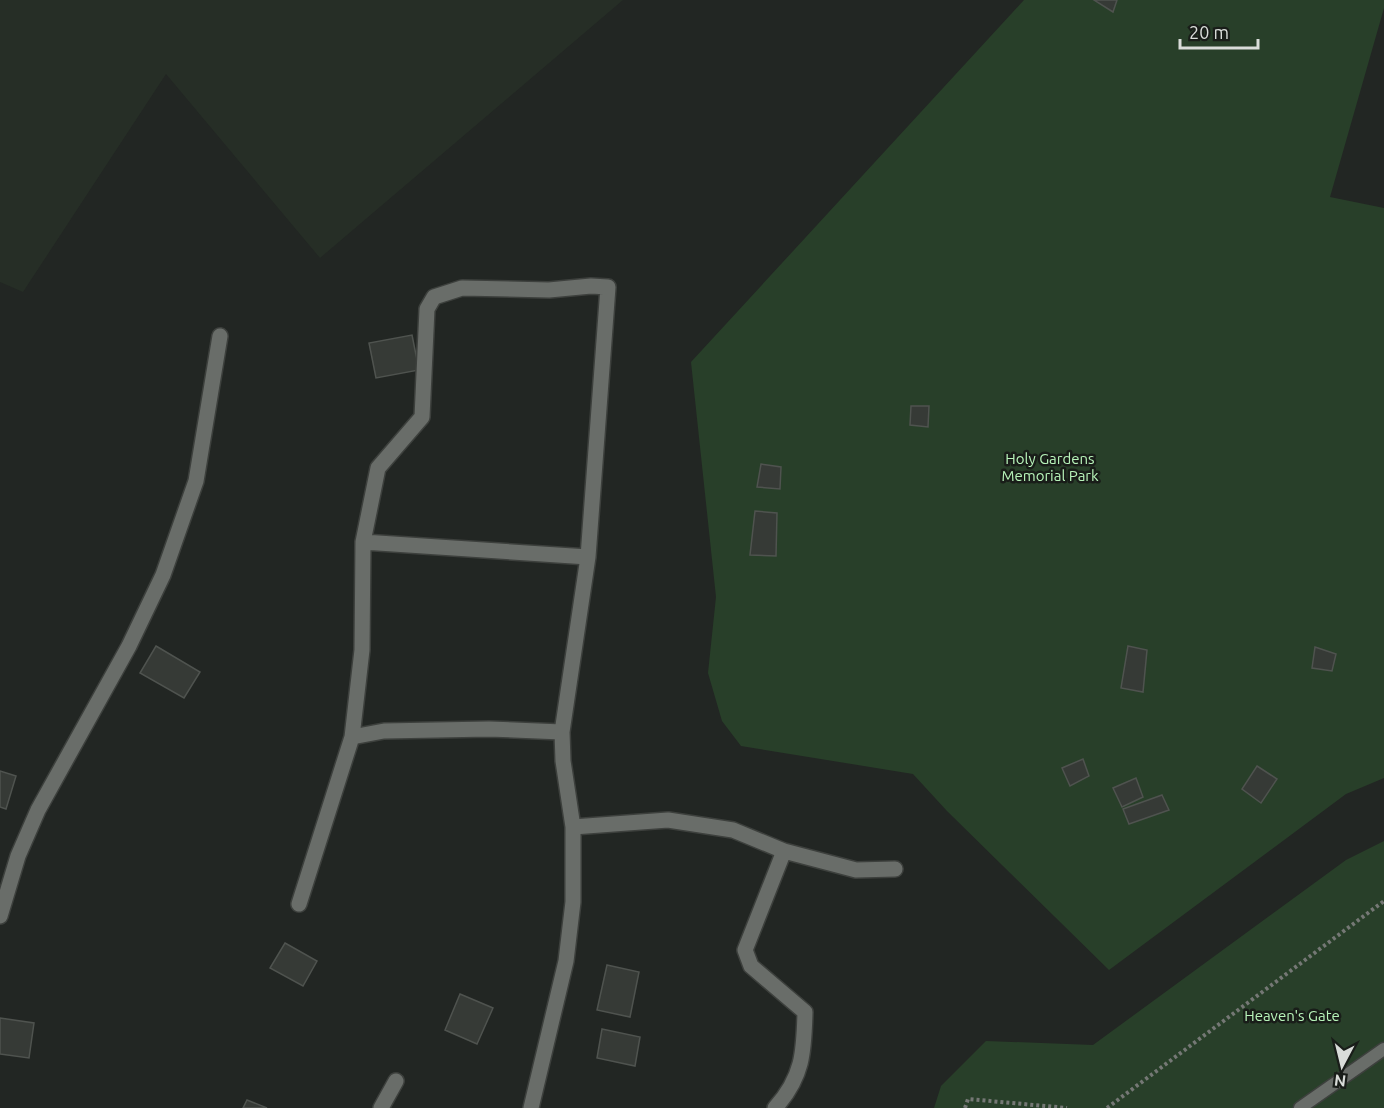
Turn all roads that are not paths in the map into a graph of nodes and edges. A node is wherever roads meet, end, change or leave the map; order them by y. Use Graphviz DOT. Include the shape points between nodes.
graph roads {
  1 [pos="220,336"];
  2 [pos="363,543"];
  3 [pos="588,557"];
  4 [pos="562,732"];
  5 [pos="352,737"];
  6 [pos="573,827"];
  7 [pos="784,851"];
  8 [pos="895,869"];
  9 [pos="299,904"];
  10 [pos="0,916"];
  11 [pos="1384,1049"];
  12 [pos="396,1081"];
  13 [pos="381,1108"];
  14 [pos="531,1108"];
  15 [pos="775,1108"];
  16 [pos="1300,1108"];
  1 -- 10 [label="street" via="196,481 163,575 129,646 38,810 18,856"];
  2 -- 3 [label="street"];
  2 -- 3 [label="street" via="378,468 422,417 427,309 434,297 462,288 608,287"];
  2 -- 5 [label="street" via="362,650"];
  3 -- 4 [label="street"];
  4 -- 5 [label="street" via="384,731"];
  4 -- 6 [label="street"];
  5 -- 9 [label="street"];
  6 -- 7 [label="street" via="668,820 733,830"];
  6 -- 14 [label="street" via="573,902 566,961"];
  7 -- 8 [label="street" via="856,870"];
  7 -- 15 [label="street" via="744,950 752,966 805,1012 804,1056 790,1092"];
  11 -- 16 [label="lane"];
  12 -- 13 [label="street"];
}
